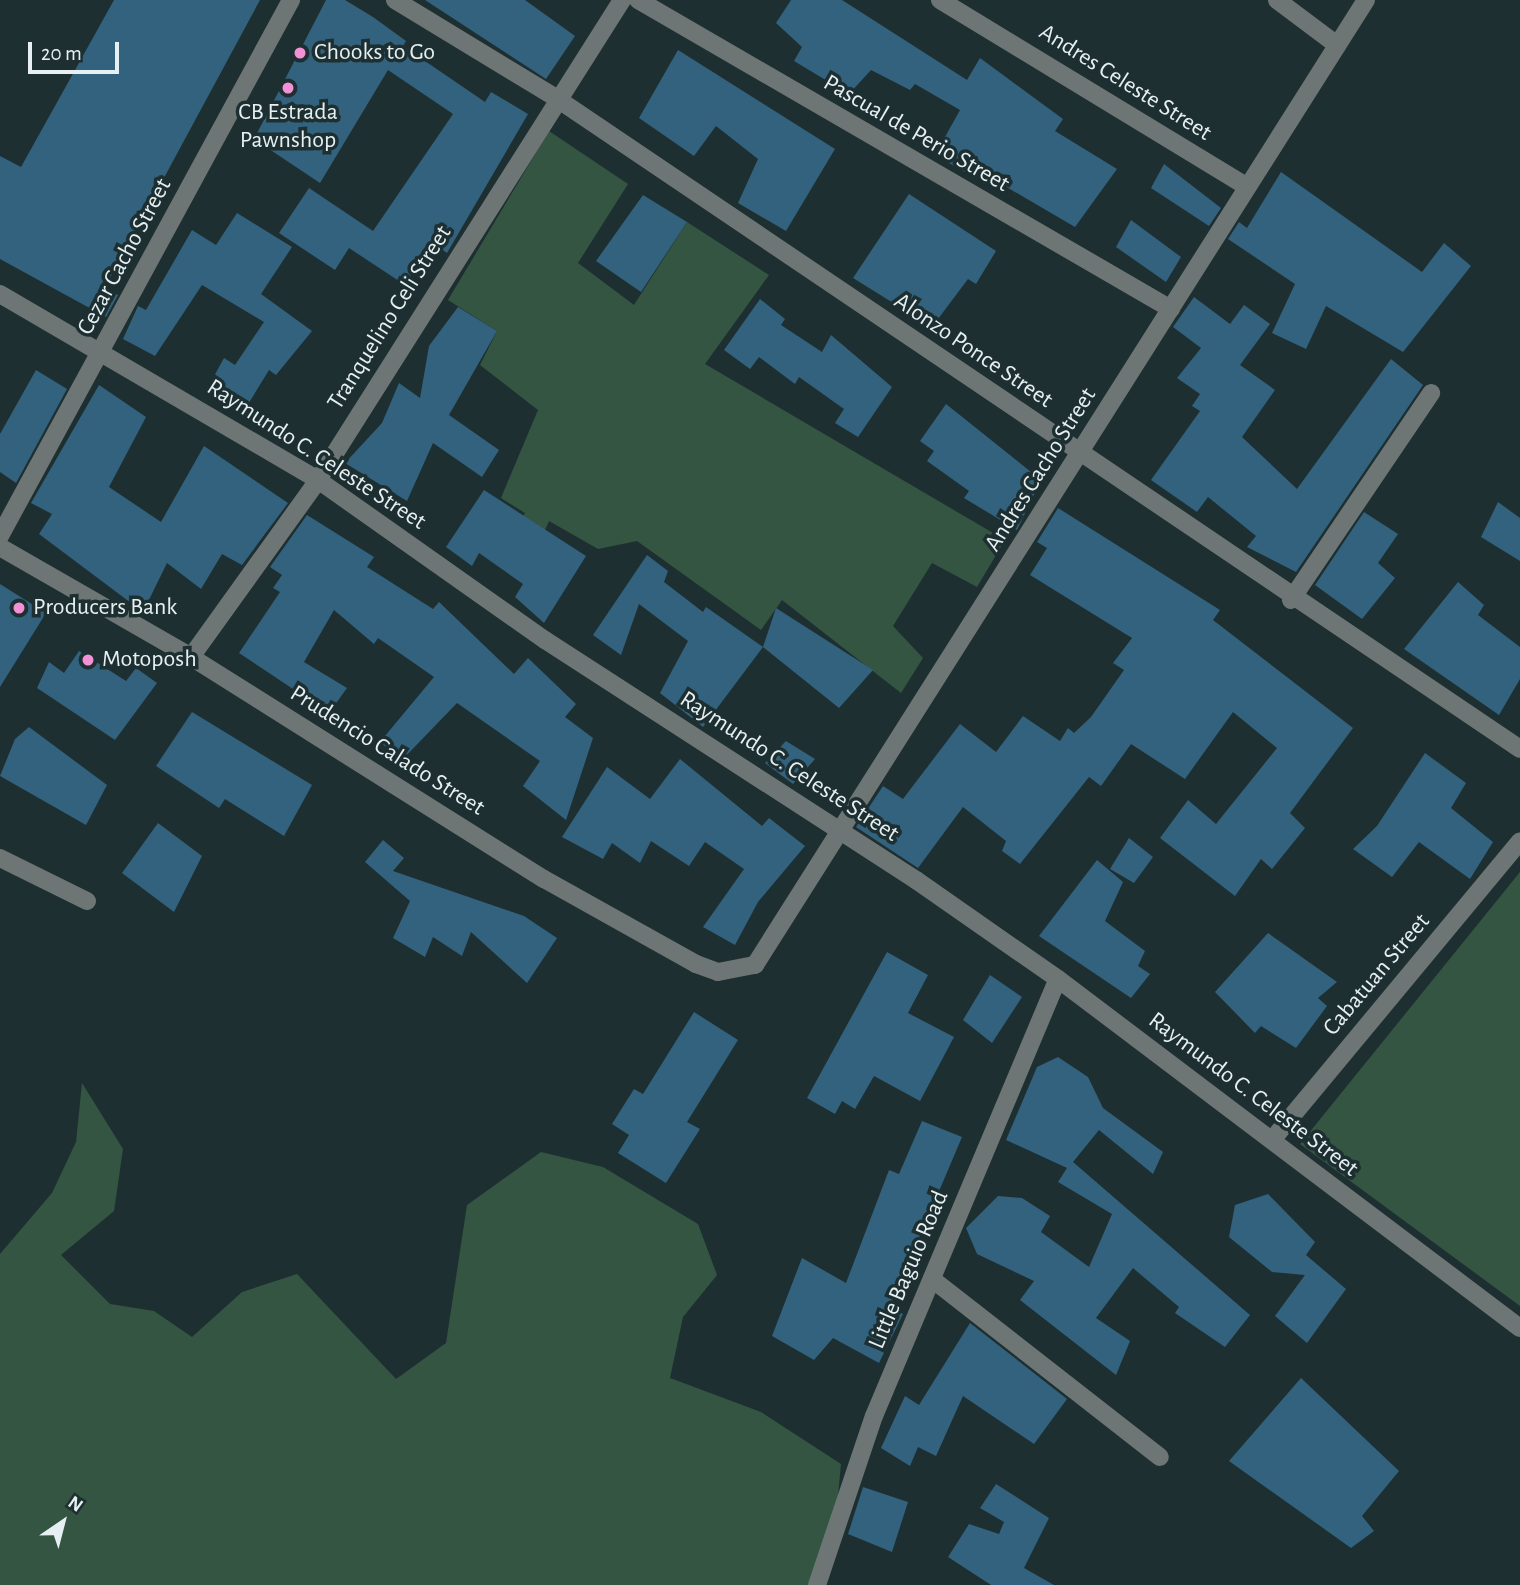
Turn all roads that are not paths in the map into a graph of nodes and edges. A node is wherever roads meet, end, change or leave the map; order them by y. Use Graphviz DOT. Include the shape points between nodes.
graph roads {
  1 [pos="291,0"];
  2 [pos="395,0"];
  3 [pos="622,0"];
  4 [pos="638,0"];
  5 [pos="940,0"];
  6 [pos="1278,0"];
  7 [pos="1366,0"];
  8 [pos="1337,45"];
  9 [pos="556,98"];
  10 [pos="1247,187"];
  11 [pos="0,294"];
  12 [pos="1171,309"];
  13 [pos="103,349"];
  14 [pos="1431,393"];
  15 [pos="1080,452"];
  16 [pos="318,480"];
  17 [pos="0,536"];
  18 [pos="0,547"];
  19 [pos="1291,600"];
  20 [pos="191,657"];
  21 [pos="1520,749"];
  22 [pos="842,835"];
  23 [pos="1520,841"];
  24 [pos="0,859"];
  25 [pos="87,901"];
  26 [pos="755,965"];
  27 [pos="1058,979"];
  28 [pos="1272,1140"];
  29 [pos="932,1279"];
  30 [pos="1520,1328"];
  31 [pos="1160,1457"];
  32 [pos="817,1585"];
  1 -- 13 [label="street, Cezar Cacho Street"];
  2 -- 9 [label="street, Alonzo Ponce Street"];
  3 -- 9 [label="street, Tranquelino Celi Street"];
  4 -- 12 [label="street, Pascual de Perio Street"];
  5 -- 10 [label="street, Andres Celeste Street"];
  6 -- 8 [label="street"];
  7 -- 8 [label="street, Andres Cacho Street"];
  8 -- 10 [label="street, Andres Cacho Street"];
  9 -- 15 [label="street, Alonzo Ponce Street"];
  9 -- 16 [label="street, Tranquelino Celi Street"];
  10 -- 12 [label="street, Andres Cacho Street"];
  11 -- 13 [label="street, Raymundo C. Celeste Street"];
  12 -- 15 [label="street, Andres Cacho Street"];
  13 -- 16 [label="street, Raymundo C. Celeste Street"];
  13 -- 17 [label="street, Cezar Cacho Street"];
  14 -- 19 [label="street"];
  15 -- 19 [label="street, Alonzo Ponce Street"];
  15 -- 22 [label="street, Andres Cacho Street"];
  16 -- 20 [label="street, Tranquelino Celi Street"];
  16 -- 22 [label="street, Raymundo C. Celeste Street"];
  18 -- 20 [label="street, Prudencio Calado Street"];
  19 -- 21 [label="street, Alonzo Ponce Street"];
  20 -- 26 [label="street, Prudencio Calado Street" via="544,879 696,964 718,972"];
  22 -- 26 [label="street, Andres Cacho Street"];
  22 -- 27 [label="street, Raymundo C. Celeste Street"];
  23 -- 28 [label="street, Cabatuan Street"];
  24 -- 25 [label="street"];
  27 -- 28 [label="street, Raymundo C. Celeste Street"];
  27 -- 29 [label="street, Little Baguio Road"];
  28 -- 30 [label="street, Raymundo C. Celeste Street"];
  29 -- 31 [label="street"];
  29 -- 32 [label="street, Little Baguio Road" via="874,1416"];
}
